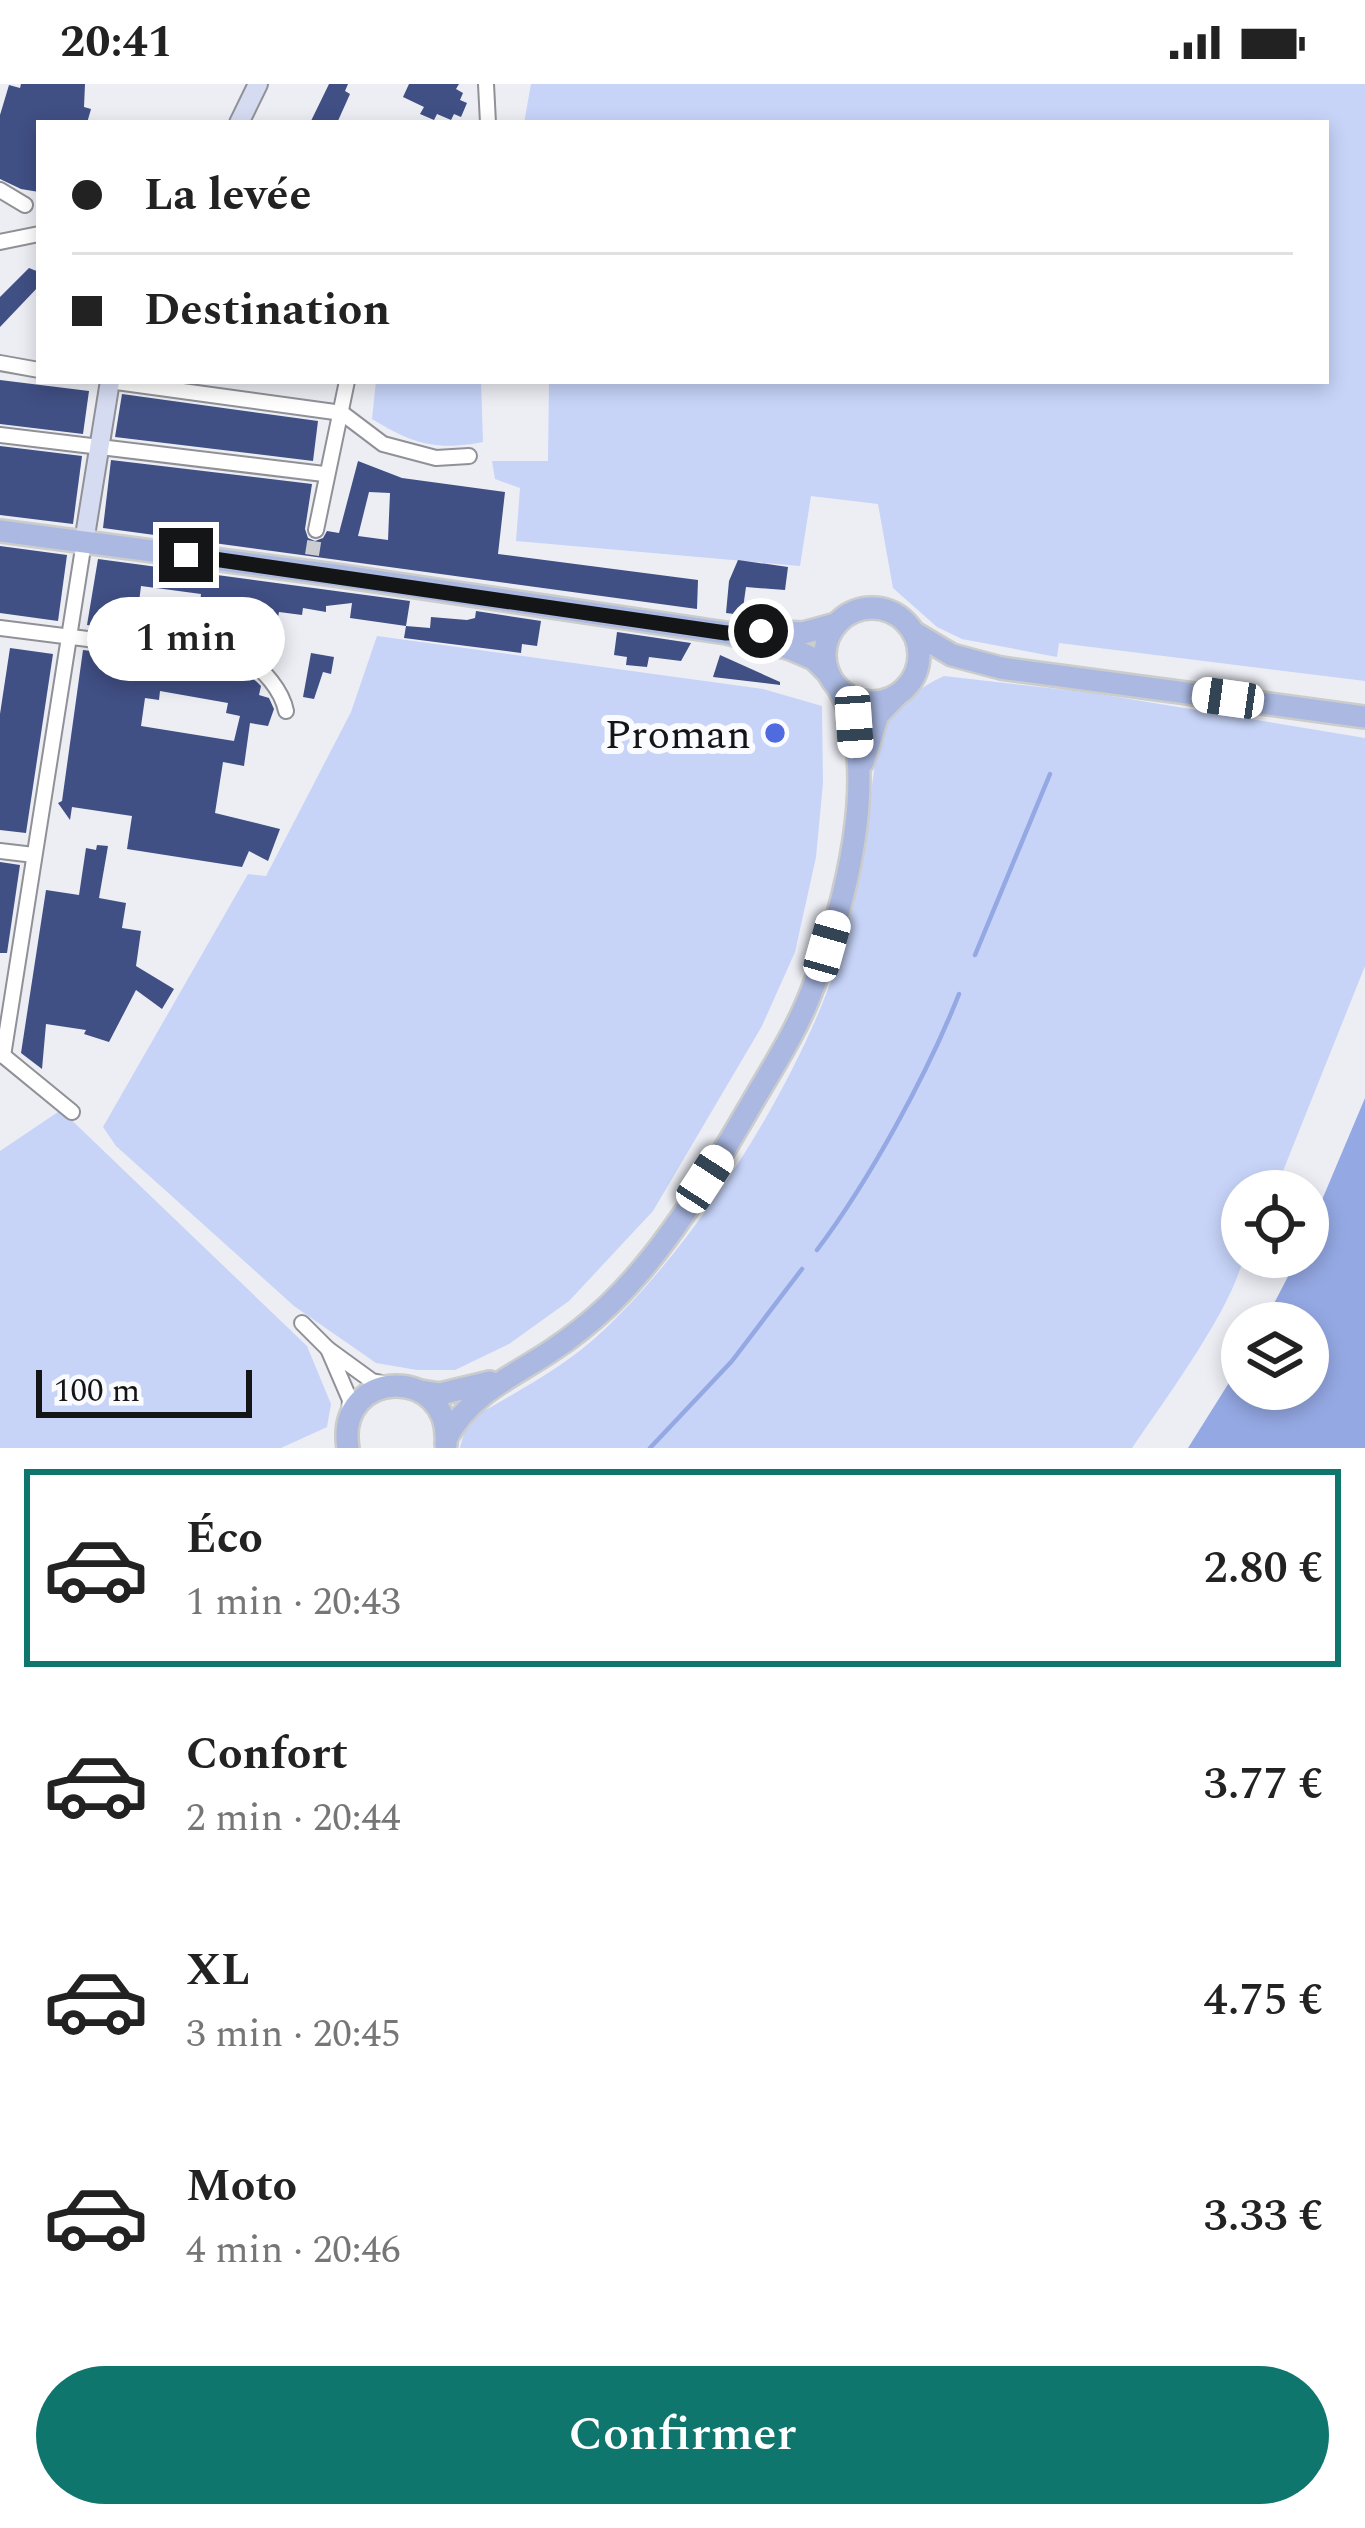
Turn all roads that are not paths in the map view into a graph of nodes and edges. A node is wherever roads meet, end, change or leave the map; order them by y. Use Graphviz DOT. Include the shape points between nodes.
graph roads {
  1 [pos="258,84"];
  2 [pos="487,84"];
  3 [pos="240,120"];
  4 [pos="488,120"];
  5 [pos="0,190"];
  6 [pos="25,206"];
  7 [pos="36,234"];
  8 [pos="0,242"];
  9 [pos="0,363"];
  10 [pos="36,369"];
  11 [pos="110,384"];
  12 [pos="132,384"];
  13 [pos="346,384"];
  14 [pos="342,413"];
  15 [pos="0,435"];
  16 [pos="100,448"];
  17 [pos="469,456"];
  18 [pos="324,474"];
  19 [pos="0,530"];
  20 [pos="316,530"];
  21 [pos="85,542"];
  22 [pos="836,624"];
  23 [pos="0,628"];
  24 [pos="726,633"];
  25 [pos="914,633"];
  26 [pos="70,638"];
  27 [pos="1000,668"];
  28 [pos="834,681"];
  29 [pos="905,688"];
  30 [pos="286,711"];
  31 [pos="1365,717"];
  32 [pos="858,780"];
  33 [pos="0,850"];
  34 [pos="34,855"];
  35 [pos="2,1054"];
  36 [pos="72,1112"];
  37 [pos="302,1323"];
  38 [pos="328,1349"];
  39 [pos="502,1378"];
  40 [pos="392,1385"];
  41 [pos="419,1390"];
  42 [pos="344,1437"];
  43 [pos="446,1442"];
  1 -- 3 [label="street"];
  2 -- 4 [label="street"];
  5 -- 6 [label="street"];
  7 -- 8 [label="street"];
  9 -- 10 [label="street"];
  11 -- 16 [label="street"];
  12 -- 14 [label="street"];
  13 -- 14 [label="street"];
  14 -- 17 [label="street" via="383,444 436,458"];
  14 -- 18 [label="street"];
  15 -- 16 [label="street"];
  16 -- 18 [label="street"];
  16 -- 21 [label="street"];
  18 -- 20 [label="street"];
  19 -- 21 [label="main road"];
  21 -- 24 [label="main road" via="311,563"];
  21 -- 26 [label="street"];
  22 -- 24 [label="main road" via="802,633"];
  22 -- 25 [label="main road" via="857,610 883,608"];
  22 -- 28 [label="main road" via="825,649"];
  23 -- 26 [label="street"];
  24 -- 28 [label="main road" via="814,659"];
  25 -- 27 [label="main road" via="952,655"];
  25 -- 29 [label="main road" via="920,659"];
  26 -- 30 [label="street" via="246,659"];
  26 -- 34 [label="street"];
  27 -- 29 [label="main road" via="946,667"];
  27 -- 31 [label="main road"];
  28 -- 29 [label="main road" via="864,701"];
  28 -- 32 [label="main road" via="854,722"];
  29 -- 32 [label="main road" via="878,715"];
  32 -- 39 [label="main road" via="847,877 813,990 729,1143 657,1251 608,1305 554,1350"];
  33 -- 34 [label="street"];
  34 -- 35 [label="street"];
  35 -- 36 [label="street"];
  37 -- 38 [label="street"];
  38 -- 40 [label="street" via="372,1381"];
  38 -- 42 [label="street" via="350,1400"];
  39 -- 41 [label="main road" via="440,1394"];
  39 -- 43 [label="main road" via="459,1415"];
  40 -- 41 [label="main road"];
  40 -- 42 [label="main road" via="365,1396"];
  41 -- 43 [label="main road" via="440,1409"];
}
